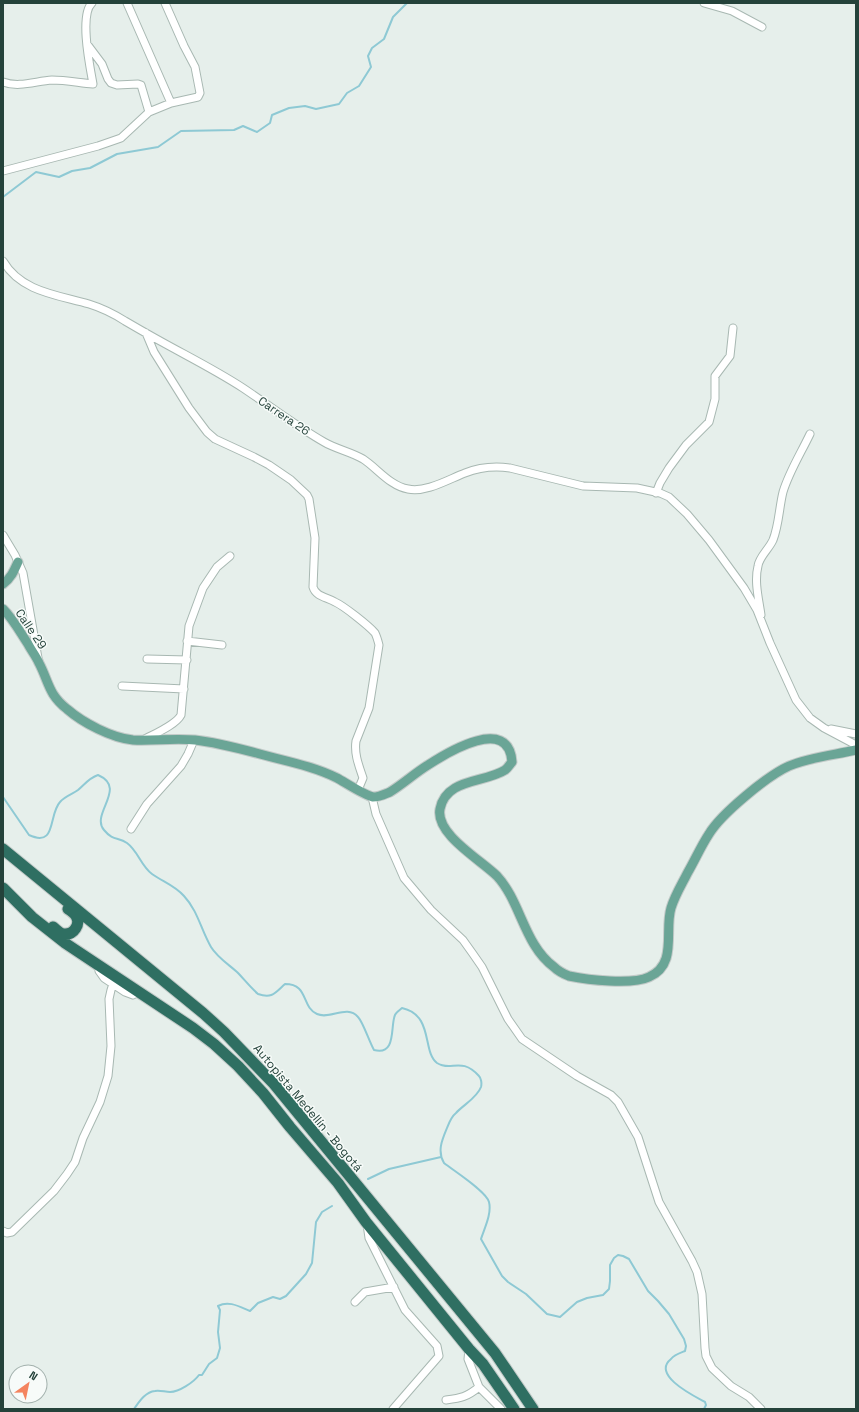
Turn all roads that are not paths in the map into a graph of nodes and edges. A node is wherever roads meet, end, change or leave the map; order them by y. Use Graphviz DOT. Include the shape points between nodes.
graph roads {
  1 [pos="92,3"];
  2 [pos="127,3"];
  3 [pos="165,3"];
  4 [pos="704,3"];
  5 [pos="762,27"];
  6 [pos="86,44"];
  7 [pos="3,82"];
  8 [pos="171,103"];
  9 [pos="149,112"];
  10 [pos="3,171"];
  11 [pos="3,261"];
  12 [pos="733,328"];
  13 [pos="146,333"];
  14 [pos="810,434"];
  15 [pos="656,493"];
  16 [pos="3,535"];
  17 [pos="230,556"];
  18 [pos="18,562"];
  19 [pos="3,584"];
  20 [pos="3,609"];
  21 [pos="763,625"];
  22 [pos="187,641"];
  23 [pos="222,646"];
  24 [pos="147,659"];
  25 [pos="187,660"];
  26 [pos="39,662"];
  27 [pos="122,686"];
  28 [pos="184,689"];
  29 [pos="824,728"];
  30 [pos="856,734"];
  31 [pos="142,740"];
  32 [pos="194,740"];
  33 [pos="856,745"];
  34 [pos="856,750"];
  35 [pos="358,790"];
  36 [pos="372,797"];
  37 [pos="131,829"];
  38 [pos="3,849"];
  39 [pos="34,874"];
  40 [pos="3,885"];
  41 [pos="3,888"];
  42 [pos="99,966"];
  43 [pos="113,984"];
  44 [pos="138,992"];
  45 [pos="366,1222"];
  46 [pos="3,1231"];
  47 [pos="394,1288"];
  48 [pos="355,1302"];
  49 [pos="468,1349"];
  50 [pos="479,1387"];
  51 [pos="446,1400"];
  52 [pos="393,1409"];
  53 [pos="501,1409"];
  54 [pos="514,1409"];
  55 [pos="533,1409"];
  56 [pos="761,1409"];
  1 -- 6 [label="street" via="87,12"];
  2 -- 8 [label="street"];
  3 -- 8 [label="street" via="195,67 200,93 198,97"];
  4 -- 5 [label="street" via="732,11"];
  6 -- 7 [label="street" via="93,84 53,80 19,84"];
  6 -- 9 [label="street" via="102,64 111,83 141,85"];
  8 -- 9 [label="street"];
  9 -- 10 [label="street" via="122,138"];
  11 -- 13 [label="street, Carrera 26" via="13,274 33,288 92,305"];
  12 -- 15 [label="street" via="730,356 715,376 715,399 709,422 686,445 669,468"];
  13 -- 15 [label="street, Carrera 26" via="220,374 325,442 362,459 396,485 408,489 420,489 478,468 499,466 583,486 637,488"];
  13 -- 35 [label="street" via="157,358 207,432 215,439 269,465 304,491 309,499 315,538 314,590 318,595 342,606 374,632 377,638 379,645 369,708 355,746 363,778"];
  14 -- 21 [label="street" via="788,477 773,539 758,564 756,576"];
  15 -- 21 [label="street, Carrera 26" via="668,497 678,505 709,540 744,588"];
  16 -- 18 [label="street"];
  17 -- 22 [label="street" via="217,567 204,588 189,626"];
  18 -- 19 [label="main road"];
  18 -- 26 [label="street" via="25,583"];
  20 -- 26 [label="main road, Calle 29"];
  21 -- 29 [label="street, Carrera 26" via="796,700 810,718"];
  22 -- 23 [label="street"];
  22 -- 25 [label="street"];
  24 -- 25 [label="street"];
  25 -- 28 [label="street"];
  26 -- 31 [label="main road, Calle 29" via="48,688 68,710 112,735"];
  27 -- 28 [label="street"];
  28 -- 31 [label="street" via="179,719"];
  29 -- 30 [label="street"];
  29 -- 33 [label="street, Carrera 26"];
  31 -- 32 [label="main road, Calle 29"];
  32 -- 35 [label="main road, Calle 29" via="317,770"];
  32 -- 37 [label="street" via="181,766 147,804"];
  34 -- 36 [label="main road" via="788,767 764,781 718,822 674,900 669,917 669,946 666,958 659,970 640,980 587,979 567,975 555,968 535,947 504,884 488,866 453,838 443,824 439,814 440,807 452,791 460,785 506,770 512,762 510,749 504,743 492,738 465,745 428,765 391,791"];
  35 -- 36 [label="main road, Calle 29"];
  36 -- 56 [label="street" via="376,814 404,878 474,954 508,1019 522,1039 577,1076 611,1095 618,1102 638,1137 659,1202 697,1272 702,1294 706,1356 712,1368"];
  38 -- 39 [label="highway, Autopista Medellín - Bogotá"];
  39 -- 40 [label="highway" via="40,886 77,918 77,927 71,934 58,931 11,887"];
  39 -- 55 [label="highway, Autopista Medellín - Bogotá" via="224,1032 265,1074 495,1353"];
  41 -- 42 [label="highway, Autopista Medellín - Bogotá" via="55,936"];
  42 -- 43 [label="street" via="101,975"];
  42 -- 44 [label="highway, Autopista Medellín - Bogotá"];
  43 -- 44 [label="street" via="129,994"];
  43 -- 46 [label="street" via="109,999 111,1046 108,1076 75,1162 54,1190 12,1232"];
  44 -- 45 [label="highway, Autopista Medellín - Bogotá" via="193,1028 238,1066 338,1183"];
  45 -- 47 [label="street" via="369,1238"];
  45 -- 49 [label="highway, Autopista Medellín - Bogotá"];
  47 -- 48 [label="street" via="365,1292"];
  47 -- 52 [label="street" via="405,1310 437,1346 439,1356"];
  49 -- 50 [label="street" via="468,1359"];
  49 -- 54 [label="highway, Autopista Medellín - Bogotá" via="483,1364"];
  50 -- 51 [label="street" via="463,1398"];
  50 -- 53 [label="street"];
}
